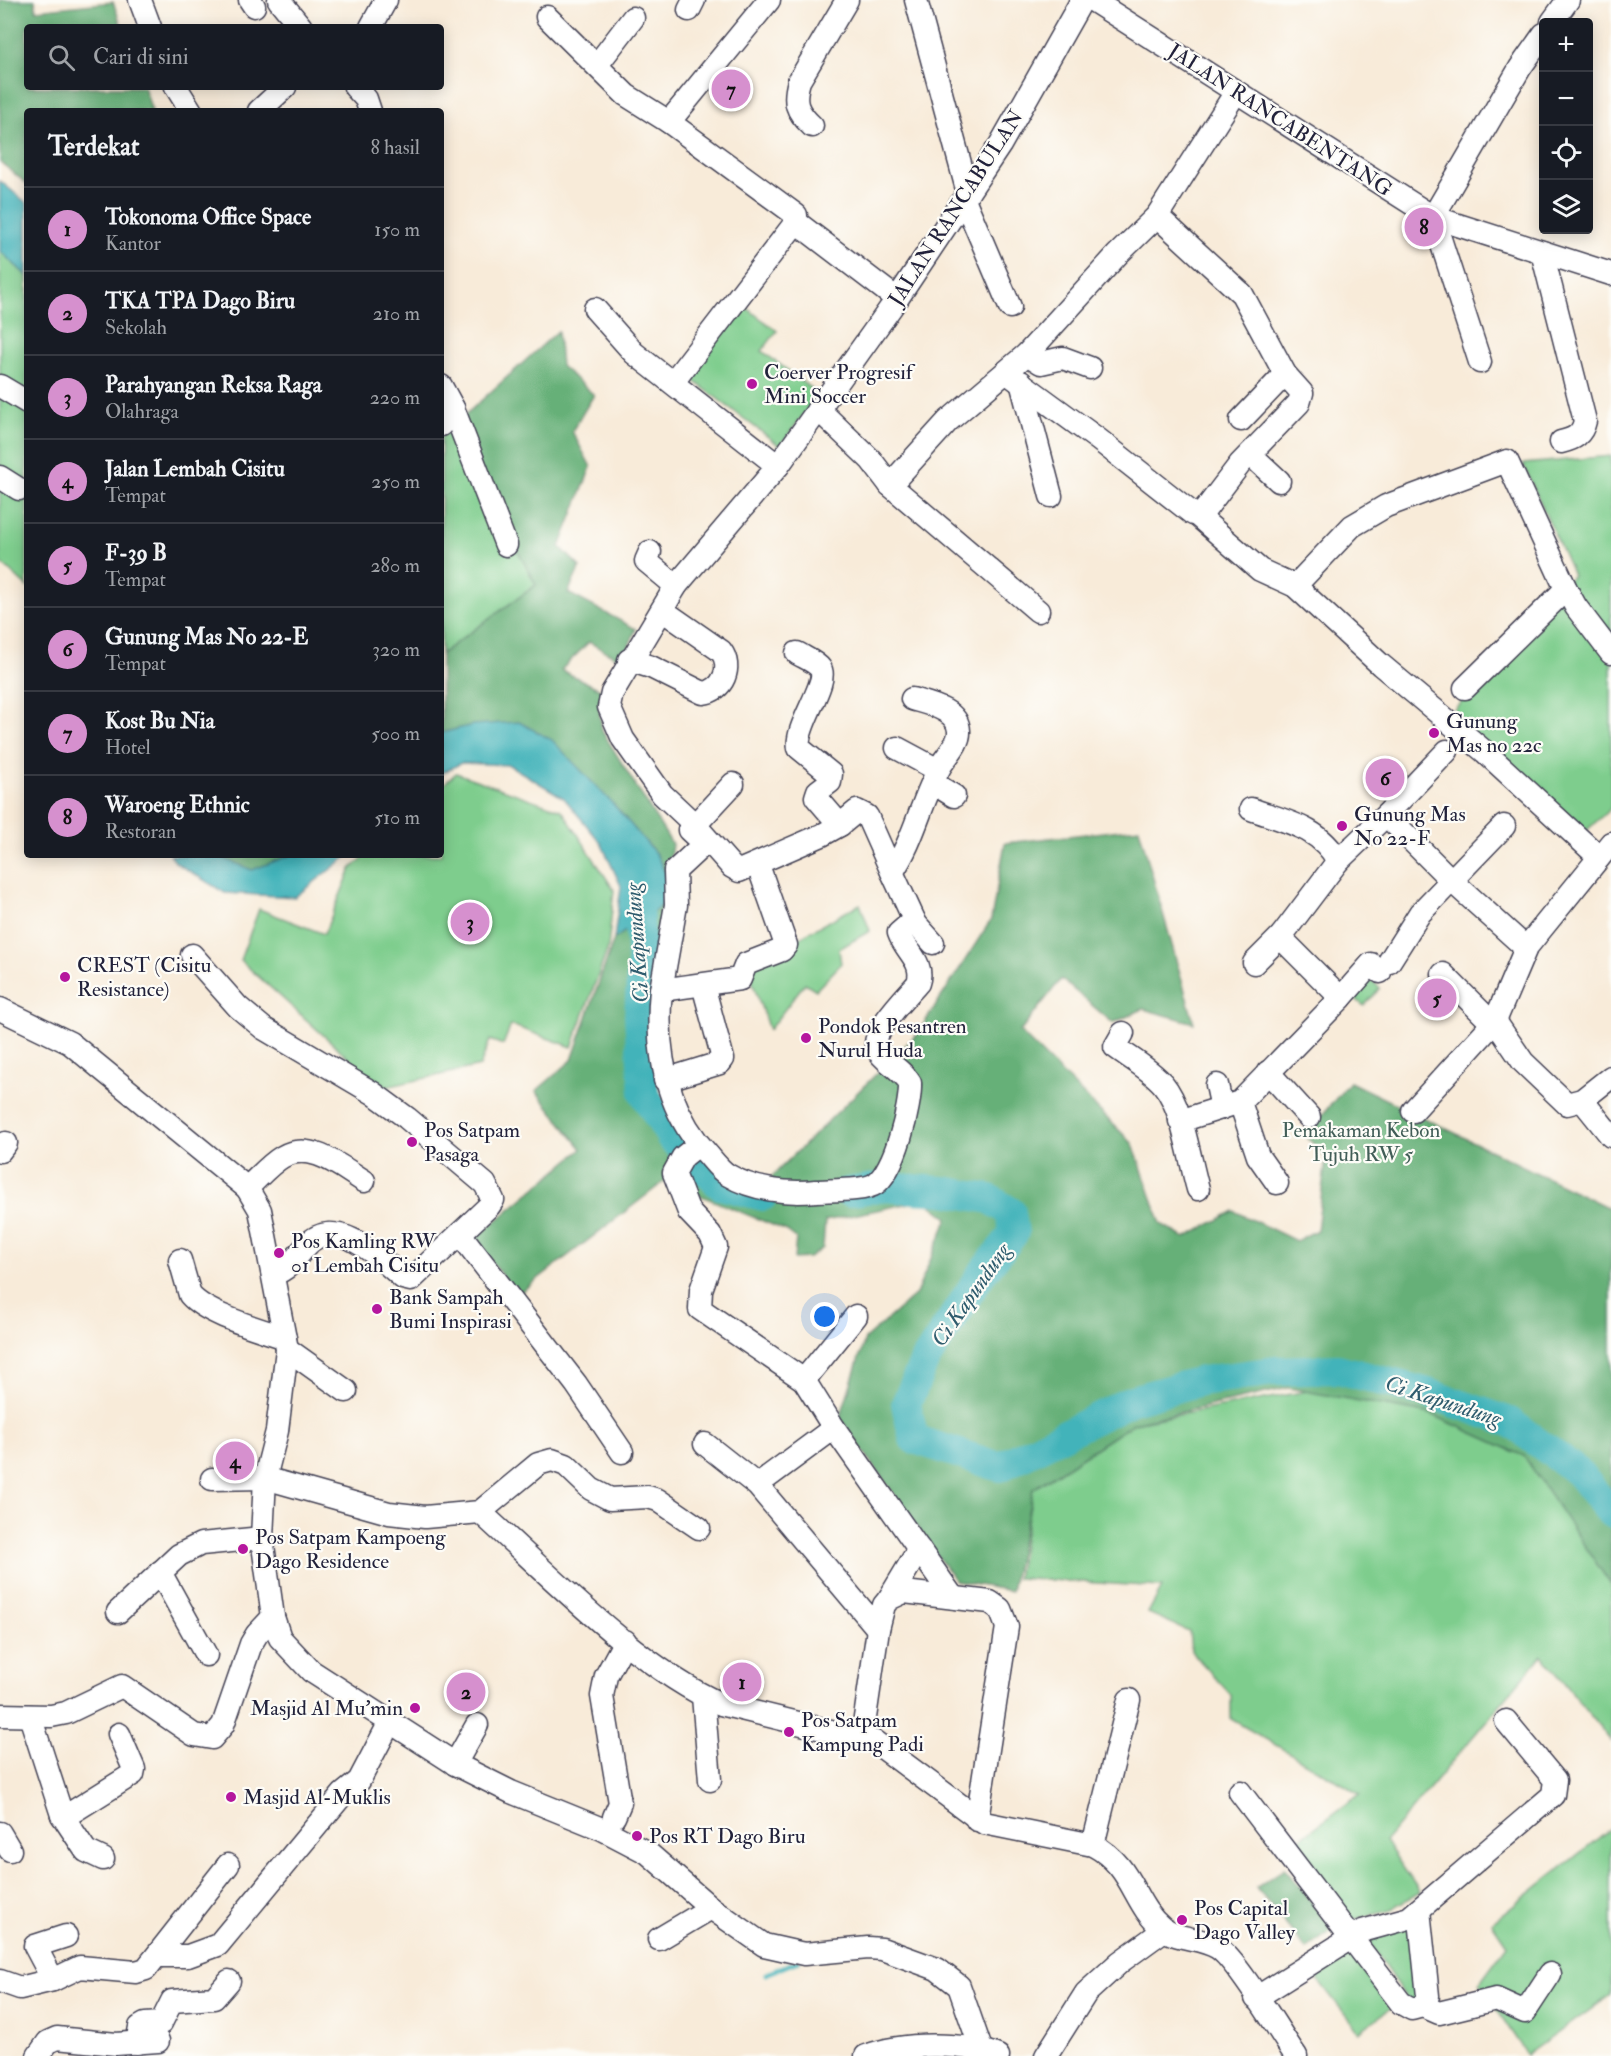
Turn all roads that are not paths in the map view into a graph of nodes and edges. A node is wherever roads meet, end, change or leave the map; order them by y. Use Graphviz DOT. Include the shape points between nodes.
graph roads {
  1 [pos="140,0"];
  2 [pos="279,0"];
  3 [pos="386,0"];
  4 [pos="769,0"];
  5 [pos="847,0"];
  6 [pos="916,0"];
  7 [pos="1082,0"];
  8 [pos="1092,0"];
  9 [pos="1568,0"];
  10 [pos="547,17"];
  11 [pos="633,18"];
  12 [pos="1555,18"];
  13 [pos="149,24"];
  14 [pos="299,24"];
  15 [pos="373,24"];
  16 [pos="1539,41"];
  17 [pos="597,65"];
  18 [pos="178,90"];
  19 [pos="282,90"];
  20 [pos="358,90"];
  21 [pos="1236,92"];
  22 [pos="189,108"];
  23 [pos="262,108"];
  24 [pos="369,108"];
  25 [pos="669,122"];
  26 [pos="812,126"];
  27 [pos="966,196"];
  28 [pos="1157,216"];
  29 [pos="1433,217"];
  30 [pos="796,222"];
  31 [pos="1542,252"];
  32 [pos="1611,274"];
  33 [pos="897,299"];
  34 [pos="1010,307"];
  35 [pos="595,309"];
  36 [pos="1027,354"];
  37 [pos="1480,362"];
  38 [pos="1090,368"];
  39 [pos="1285,374"];
  40 [pos="1013,377"];
  41 [pos="673,382"];
  42 [pos="0,386"];
  43 [pos="24,400"];
  44 [pos="444,402"];
  45 [pos="818,409"];
  46 [pos="447,417"];
  47 [pos="1241,420"];
  48 [pos="1561,442"];
  49 [pos="1250,454"];
  50 [pos="778,466"];
  51 [pos="1279,481"];
  52 [pos="890,485"];
  53 [pos="1051,496"];
  54 [pos="1198,516"];
  55 [pos="506,545"];
  56 [pos="650,552"];
  57 [pos="676,586"];
  58 [pos="1295,586"];
  59 [pos="1566,590"];
  60 [pos="662,610"];
  61 [pos="1038,611"];
  62 [pos="797,653"];
  63 [pos="1611,653"];
  64 [pos="629,660"];
  65 [pos="1465,688"];
  66 [pos="912,699"];
  67 [pos="897,748"];
  68 [pos="1447,751"];
  69 [pos="936,776"];
  70 [pos="733,784"];
  71 [pos="954,796"];
  72 [pos="676,807"];
  73 [pos="1251,809"];
  74 [pos="1386,815"];
  75 [pos="695,825"];
  76 [pos="840,825"];
  77 [pos="1504,826"];
  78 [pos="1605,850"];
  79 [pos="1338,861"];
  80 [pos="758,865"];
  81 [pos="892,872"];
  82 [pos="1452,881"];
  83 [pos="914,920"];
  84 [pos="1282,935"];
  85 [pos="933,944"];
  86 [pos="1527,948"];
  87 [pos="192,955"];
  88 [pos="1254,963"];
  89 [pos="1443,974"];
  90 [pos="704,985"];
  91 [pos="661,990"];
  92 [pos="1341,999"];
  93 [pos="0,1009"];
  94 [pos="1493,1022"];
  95 [pos="1123,1033"];
  96 [pos="1268,1072"];
  97 [pos="1611,1077"];
  98 [pos="665,1080"];
  99 [pos="1218,1085"];
  100 [pos="1581,1100"];
  101 [pos="1231,1105"];
  102 [pos="1413,1112"];
  103 [pos="1309,1117"];
  104 [pos="1180,1121"];
  105 [pos="1611,1136"];
  106 [pos="693,1149"];
  107 [pos="364,1181"];
  108 [pos="1277,1183"];
  109 [pos="247,1188"];
  110 [pos="1198,1189"];
  111 [pos="460,1234"];
  112 [pos="180,1260"];
  113 [pos="273,1275"];
  114 [pos="856,1316"];
  115 [pos="286,1344"];
  116 [pos="804,1380"];
  117 [pos="346,1391"];
  118 [pos="834,1428"];
  119 [pos="705,1444"];
  120 [pos="622,1452"];
  121 [pos="265,1478"];
  122 [pos="213,1479"];
  123 [pos="757,1485"];
  124 [pos="480,1512"];
  125 [pos="699,1528"];
  126 [pos="262,1539"];
  127 [pos="919,1549"];
  128 [pos="160,1572"];
  129 [pos="952,1596"];
  130 [pos="889,1599"];
  131 [pos="118,1612"];
  132 [pos="273,1617"];
  133 [pos="878,1629"];
  134 [pos="626,1641"];
  135 [pos="206,1654"];
  136 [pos="703,1696"];
  137 [pos="1129,1700"];
  138 [pos="0,1715"];
  139 [pos="30,1716"];
  140 [pos="390,1722"];
  141 [pos="1506,1722"];
  142 [pos="477,1725"];
  143 [pos="119,1734"];
  144 [pos="861,1738"];
  145 [pos="455,1764"];
  146 [pos="710,1780"];
  147 [pos="1240,1792"];
  148 [pos="62,1815"];
  149 [pos="614,1817"];
  150 [pos="977,1820"];
  151 [pos="1093,1845"];
  152 [pos="103,1859"];
  153 [pos="228,1865"];
  154 [pos="711,1908"];
  155 [pos="1419,1910"];
  156 [pos="1164,1930"];
  157 [pos="66,1936"];
  158 [pos="1350,1938"];
  159 [pos="659,1939"];
  160 [pos="158,1956"];
  161 [pos="1550,1974"];
  162 [pos="52,1980"];
  163 [pos="229,1980"];
  164 [pos="12,1992"];
  165 [pos="1256,1998"];
  166 [pos="1423,2006"];
  167 [pos="990,2052"];
  168 [pos="38,2056"];
  169 [pos="866,2056"];
  170 [pos="1046,2056"];
  171 [pos="1296,2056"];
  1 -- 13 [label="street"];
  2 -- 14 [label="street"];
  3 -- 15 [label="street"];
  4 -- 25 [label="street"];
  5 -- 26 [label="street" via="799,81 795,95 800,115"];
  6 -- 27 [label="street"];
  7 -- 27 [label="street, JALAN RANCABULAN" via="1000,145"];
  8 -- 21 [label="street, JALAN RANCABENTANG"];
  9 -- 12 [label="street"];
  10 -- 17 [label="street"];
  11 -- 17 [label="street"];
  16 -- 29 [label="street"];
  17 -- 25 [label="street" via="626,95"];
  18 -- 22 [label="street"];
  19 -- 23 [label="street"];
  20 -- 24 [label="street"];
  21 -- 28 [label="street"];
  21 -- 29 [label="street, JALAN RANCABENTANG"];
  25 -- 30 [label="street" via="796,215"];
  27 -- 33 [label="street, JALAN RANCABULAN"];
  27 -- 34 [label="street"];
  28 -- 36 [label="street"];
  28 -- 39 [label="street" via="1242,294"];
  29 -- 31 [label="street, JALAN RANCABENTANG"];
  29 -- 37 [label="street"];
  30 -- 33 [label="street"];
  30 -- 41 [label="street"];
  31 -- 32 [label="street, JALAN RANCABENTANG"];
  31 -- 48 [label="street" via="1585,421 1574,439"];
  33 -- 45 [label="street, JALAN RANCABULAN"];
  35 -- 41 [label="street" via="634,353"];
  36 -- 38 [label="street" via="1041,363 1063,358"];
  36 -- 40 [label="street"];
  39 -- 47 [label="street"];
  39 -- 49 [label="street" via="1302,397"];
  40 -- 52 [label="street" via="948,421"];
  40 -- 53 [label="street"];
  40 -- 54 [label="street"];
  41 -- 50 [label="street"];
  42 -- 43 [label="street"];
  44 -- 46 [label="street"];
  45 -- 50 [label="street, JALAN RANCABULAN"];
  45 -- 52 [label="street" via="871,460"];
  46 -- 55 [label="street"];
  49 -- 51 [label="street"];
  49 -- 54 [label="street"];
  50 -- 57 [label="street, JALAN RANCABULAN"];
  52 -- 61 [label="street"];
  54 -- 58 [label="street" via="1260,570"];
  56 -- 57 [label="street" via="646,561"];
  57 -- 60 [label="street, JALAN RANCABULAN"];
  58 -- 59 [label="street" via="1352,526 1386,506 1507,461"];
  58 -- 78 [label="street" via="1381,665"];
  59 -- 63 [label="street"];
  59 -- 65 [label="street"];
  60 -- 64 [label="street, JALAN RANCABULAN"];
  60 -- 64 [label="street" via="721,651 726,658 726,671 719,687 704,693"];
  62 -- 76 [label="street" via="822,672 797,741 799,748 831,774 830,782 816,796"];
  64 -- 72 [label="street, JALAN RANCABULAN" via="609,707 623,739 662,794"];
  66 -- 69 [label="street" via="944,710 959,731"];
  67 -- 69 [label="street"];
  68 -- 74 [label="street"];
  69 -- 71 [label="street"];
  69 -- 81 [label="street" via="905,851"];
  70 -- 75 [label="street"];
  72 -- 75 [label="street"];
  72 -- 91 [label="street" via="677,819 704,844 675,871 675,905"];
  73 -- 79 [label="street" via="1319,836"];
  74 -- 79 [label="street"];
  74 -- 82 [label="street"];
  75 -- 80 [label="street" via="732,867 739,871"];
  76 -- 80 [label="street"];
  76 -- 81 [label="street" via="856,811 863,812"];
  77 -- 82 [label="street"];
  78 -- 86 [label="street"];
  79 -- 84 [label="street"];
  80 -- 90 [label="street" via="786,945 744,966 742,978"];
  81 -- 83 [label="street"];
  82 -- 86 [label="street"];
  82 -- 92 [label="street" via="1420,913 1384,967 1371,964"];
  83 -- 85 [label="street"];
  83 -- 106 [label="street" via="899,933 919,965 918,983 879,1030 876,1042 877,1050 906,1075 910,1089 899,1143 876,1184 778,1191 727,1175"];
  84 -- 88 [label="street"];
  84 -- 92 [label="street"];
  86 -- 94 [label="street"];
  87 -- 111 [label="street" via="238,1007 263,1028 372,1093 486,1184 493,1200"];
  89 -- 94 [label="street"];
  90 -- 91 [label="street"];
  90 -- 98 [label="street" via="723,1059"];
  91 -- 98 [label="street" via="660,1050"];
  92 -- 96 [label="street"];
  93 -- 109 [label="street" via="70,1043"];
  94 -- 100 [label="street" via="1523,1062 1567,1104"];
  94 -- 102 [label="street"];
  95 -- 104 [label="street" via="1114,1047 1162,1082"];
  96 -- 101 [label="street"];
  96 -- 103 [label="street"];
  97 -- 100 [label="street"];
  98 -- 106 [label="street"];
  99 -- 101 [label="street"];
  100 -- 105 [label="street"];
  101 -- 104 [label="street"];
  101 -- 108 [label="street"];
  104 -- 110 [label="street"];
  106 -- 116 [label="street" via="674,1173 689,1212 710,1234 716,1249 701,1290 700,1309"];
  107 -- 109 [label="street" via="320,1154 292,1152"];
  109 -- 113 [label="street" via="260,1210"];
  111 -- 113 [label="street" via="411,1280 403,1278 359,1241 330,1234 319,1236 290,1268"];
  111 -- 120 [label="street" via="576,1384"];
  112 -- 115 [label="street" via="194,1300"];
  113 -- 115 [label="street"];
  114 -- 116 [label="street"];
  115 -- 117 [label="street"];
  115 -- 121 [label="street" via="277,1431"];
  116 -- 118 [label="street"];
  118 -- 123 [label="street"];
  118 -- 127 [label="street"];
  119 -- 123 [label="street"];
  121 -- 122 [label="street"];
  121 -- 124 [label="street" via="388,1513 425,1517"];
  121 -- 126 [label="street"];
  123 -- 133 [label="street"];
  124 -- 125 [label="street" via="538,1464 552,1460 566,1465 591,1489 610,1499 658,1500"];
  124 -- 134 [label="street"];
  126 -- 128 [label="street" via="201,1544 179,1555"];
  126 -- 132 [label="street"];
  127 -- 129 [label="street"];
  127 -- 130 [label="street"];
  128 -- 131 [label="street"];
  128 -- 135 [label="street"];
  129 -- 130 [label="street" via="904,1592"];
  129 -- 150 [label="street" via="990,1602 1000,1609 1007,1628"];
  130 -- 133 [label="street"];
  132 -- 139 [label="street" via="251,1644 223,1725 212,1738 194,1736 122,1686 66,1713"];
  132 -- 140 [label="street" via="280,1638 311,1671"];
  133 -- 144 [label="street"];
  134 -- 136 [label="street"];
  134 -- 149 [label="street" via="606,1676 602,1695 620,1803"];
  136 -- 144 [label="street"];
  136 -- 146 [label="street"];
  137 -- 151 [label="street"];
  138 -- 139 [label="street"];
  139 -- 148 [label="street"];
  140 -- 145 [label="street"];
  140 -- 160 [label="street" via="359,1781 343,1794 218,1945 188,1956"];
  141 -- 155 [label="street" via="1555,1780 1553,1795"];
  142 -- 145 [label="street"];
  143 -- 148 [label="street" via="133,1774"];
  144 -- 150 [label="street" via="887,1750"];
  145 -- 154 [label="street" via="648,1852"];
  147 -- 158 [label="street"];
  148 -- 152 [label="street" via="86,1851"];
  150 -- 151 [label="street" via="990,1826"];
  151 -- 156 [label="street" via="1122,1868 1150,1915"];
  153 -- 160 [label="street"];
  154 -- 159 [label="street"];
  154 -- 167 [label="street" via="753,1939 777,1950 804,1954 882,1949 937,1968 959,1986"];
  155 -- 158 [label="street" via="1410,1918"];
  155 -- 166 [label="street" via="1428,1995"];
  156 -- 165 [label="street" via="1221,1950"];
  156 -- 170 [label="street" via="1086,1993"];
  157 -- 162 [label="street" via="35,1946"];
  158 -- 165 [label="street"];
  158 -- 166 [label="street" via="1401,2003 1412,2009"];
  160 -- 162 [label="street" via="146,1969 136,1972 80,1967"];
  161 -- 166 [label="street" via="1525,2012 1496,1999 1439,2013"];
  162 -- 164 [label="street"];
  163 -- 168 [label="street" via="214,1998 172,2001 161,2023 140,2027 147,2042 116,2044 57,2038 48,2042"];
  165 -- 171 [label="street"];
  167 -- 169 [label="street" via="909,2047"];
}
